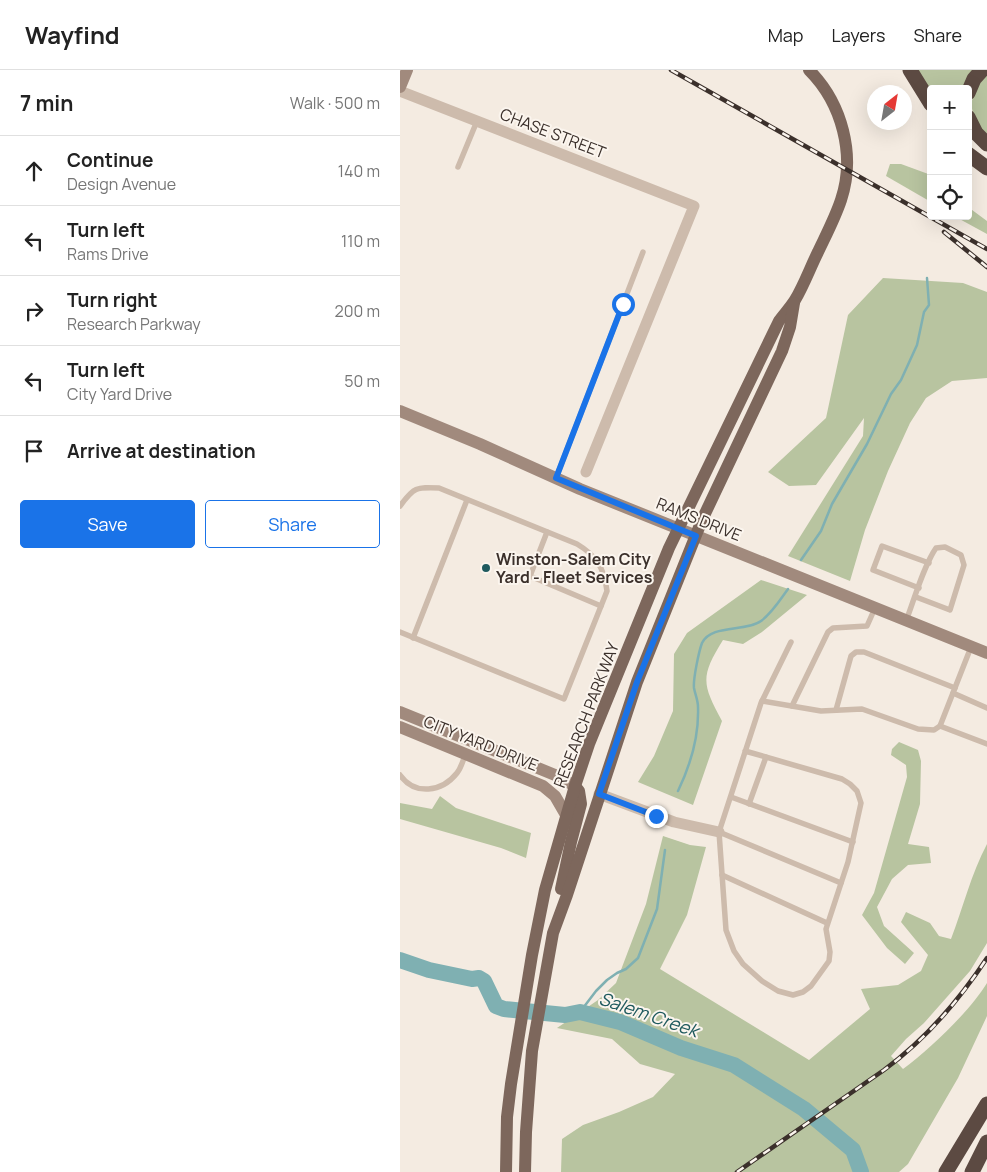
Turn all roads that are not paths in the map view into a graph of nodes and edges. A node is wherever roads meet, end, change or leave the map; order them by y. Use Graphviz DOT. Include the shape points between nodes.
graph roads {
  1 [pos="408,70"];
  2 [pos="809,70"];
  3 [pos="910,70"];
  4 [pos="982,70"];
  5 [pos="971,85"];
  6 [pos="400,87"];
  7 [pos="400,90"];
  8 [pos="927,98"];
  9 [pos="477,121"];
  10 [pos="972,124"];
  11 [pos="987,144"];
  12 [pos="972,157"];
  13 [pos="458,167"];
  14 [pos="987,168"];
  15 [pos="643,252"];
  16 [pos="795,300"];
  17 [pos="400,411"];
  18 [pos="586,472"];
  19 [pos="556,478"];
  20 [pos="467,500"];
  21 [pos="400,506"];
  22 [pos="678,529"];
  23 [pos="547,532"];
  24 [pos="696,536"];
  25 [pos="929,563"];
  26 [pos="919,588"];
  27 [pos="916,596"];
  28 [pos="601,606"];
  29 [pos="875,608"];
  30 [pos="906,621"];
  31 [pos="400,632"];
  32 [pos="413,638"];
  33 [pos="791,642"];
  34 [pos="971,647"];
  35 [pos="987,654"];
  36 [pos="954,691"];
  37 [pos="762,701"];
  38 [pos="792,706"];
  39 [pos="987,708"];
  40 [pos="836,710"];
  41 [pos="400,712"];
  42 [pos="940,726"];
  43 [pos="400,727"];
  44 [pos="987,744"];
  45 [pos="745,751"];
  46 [pos="465,753"];
  47 [pos="766,756"];
  48 [pos="400,775"];
  49 [pos="575,786"];
  50 [pos="599,794"];
  51 [pos="731,797"];
  52 [pos="749,804"];
  53 [pos="566,815"];
  54 [pos="719,832"];
  55 [pos="852,842"];
  56 [pos="722,875"];
  57 [pos="841,883"];
  58 [pos="827,924"];
  59 [pos="553,933"];
  60 [pos="987,1104"];
  61 [pos="987,1142"];
  62 [pos="506,1172"];
  63 [pos="525,1172"];
  64 [pos="946,1172"];
  65 [pos="972,1172"];
  1 -- 6 [label="main road"];
  2 -- 16 [label="main road, RESEARCH PARKWAY" via="826,90 837,111 846,142 847,174 842,198"];
  3 -- 8 [label="highway"];
  4 -- 5 [label="highway"];
  7 -- 9 [label="street, CHASE STREET"];
  9 -- 13 [label="lane"];
  9 -- 18 [label="street, CHASE STREET" via="694,206"];
  10 -- 11 [label="highway"];
  12 -- 14 [label="highway"];
  15 -- 19 [label="lane"];
  16 -- 22 [label="main road, RESEARCH PARKWAY" via="779,321"];
  16 -- 24 [label="main road, RESEARCH PARKWAY" via="782,351"];
  17 -- 19 [label="main road, RAMS DRIVE"];
  19 -- 22 [label="main road, RAMS DRIVE"];
  20 -- 21 [label="lane" via="440,488 418,488"];
  20 -- 23 [label="lane"];
  20 -- 32 [label="lane"];
  22 -- 24 [label="main road, RAMS DRIVE"];
  22 -- 49 [label="main road, RESEARCH PARKWAY" via="589,744"];
  23 -- 28 [label="lane" via="583,547 599,563 607,591"];
  23 -- 28 [label="lane" via="530,576"];
  24 -- 29 [label="main road, RAMS DRIVE"];
  24 -- 50 [label="main road, RESEARCH PARKWAY" via="637,682"];
  25 -- 26 [label="lane"];
  25 -- 26 [label="lane" via="882,546 873,570"];
  25 -- 27 [label="lane" via="936,548 945,547 961,555 964,565 950,610"];
  26 -- 27 [label="lane"];
  27 -- 30 [label="lane"];
  28 -- 32 [label="lane" via="564,699"];
  29 -- 30 [label="main road, RAMS DRIVE"];
  29 -- 38 [label="lane" via="867,626 833,628 828,632"];
  30 -- 34 [label="main road, RAMS DRIVE"];
  31 -- 32 [label="lane"];
  33 -- 37 [label="lane"];
  34 -- 35 [label="main road, RAMS DRIVE"];
  34 -- 36 [label="lane"];
  36 -- 39 [label="lane"];
  36 -- 40 [label="lane" via="864,652 856,652 851,656"];
  36 -- 42 [label="lane"];
  37 -- 38 [label="lane"];
  37 -- 45 [label="lane"];
  38 -- 40 [label="lane"];
  40 -- 42 [label="lane" via="862,709 928,730"];
  41 -- 49 [label="main road, CITY YARD DRIVE" via="556,775"];
  42 -- 44 [label="lane"];
  43 -- 46 [label="main road, CITY YARD DRIVE"];
  45 -- 47 [label="lane"];
  45 -- 51 [label="lane"];
  46 -- 48 [label="lane" via="458,771 440,788 417,788"];
  46 -- 53 [label="main road, CITY YARD DRIVE" via="547,788"];
  47 -- 52 [label="lane"];
  47 -- 55 [label="lane" via="842,779 857,791 861,803"];
  49 -- 53 [label="main road, RESEARCH PARKWAY"];
  49 -- 59 [label="main road" via="581,804"];
  50 -- 54 [label="street" via="674,822"];
  50 -- 59 [label="main road, RESEARCH PARKWAY"];
  51 -- 52 [label="lane"];
  51 -- 54 [label="lane"];
  52 -- 55 [label="lane"];
  53 -- 62 [label="main road, RESEARCH PARKWAY" via="545,890 528,975 507,1117"];
  54 -- 56 [label="lane"];
  54 -- 57 [label="lane"];
  55 -- 57 [label="lane"];
  56 -- 58 [label="lane"];
  56 -- 58 [label="lane" via="726,930 734,951 743,964 778,991 793,995 803,992 817,978 830,952"];
  57 -- 58 [label="lane"];
  59 -- 63 [label="main road, RESEARCH PARKWAY" via="532,1051"];
  60 -- 64 [label="highway"];
  61 -- 65 [label="highway"];
}
